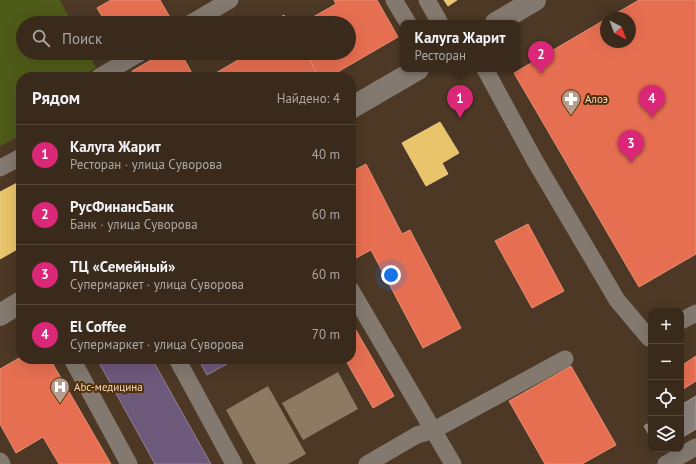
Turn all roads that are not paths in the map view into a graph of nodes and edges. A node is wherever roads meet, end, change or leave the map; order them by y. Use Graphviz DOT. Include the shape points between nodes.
graph roads {
  1 [pos="230,0"];
  2 [pos="394,0"];
  3 [pos="427,0"];
  4 [pos="535,0"];
  5 [pos="203,16"];
  6 [pos="406,20"];
  7 [pos="438,20"];
  8 [pos="501,20"];
  9 [pos="128,60"];
  10 [pos="107,72"];
  11 [pos="413,72"];
  12 [pos="487,72"];
  13 [pos="356,105"];
  14 [pos="16,160"];
  15 [pos="0,168"];
  16 [pos="16,305"];
  17 [pos="357,313"];
  18 [pos="696,313"];
  19 [pos="0,315"];
  20 [pos="684,319"];
  21 [pos="648,338"];
  22 [pos="565,359"];
  23 [pos="75,364"];
  24 [pos="180,364"];
  25 [pos="434,430"];
  26 [pos="696,448"];
  27 [pos="0,461"];
  28 [pos="2,464"];
  29 [pos="129,464"];
  30 [pos="234,464"];
  31 [pos="366,464"];
  32 [pos="453,464"];
  33 [pos="666,464"];
  1 -- 5 [label="lane"];
  2 -- 6 [label="lane"];
  3 -- 7 [label="lane"];
  4 -- 8 [label="street"];
  9 -- 10 [label="lane"];
  11 -- 13 [label="street"];
  12 -- 21 [label="lane" via="535,161 617,300"];
  14 -- 15 [label="lane"];
  16 -- 19 [label="street"];
  17 -- 25 [label="lane"];
  18 -- 20 [label="lane"];
  22 -- 25 [label="lane"];
  23 -- 29 [label="lane"];
  24 -- 30 [label="lane"];
  25 -- 31 [label="lane" via="417,435"];
  25 -- 32 [label="lane"];
  26 -- 33 [label="lane"];
  27 -- 28 [label="lane"];
}
